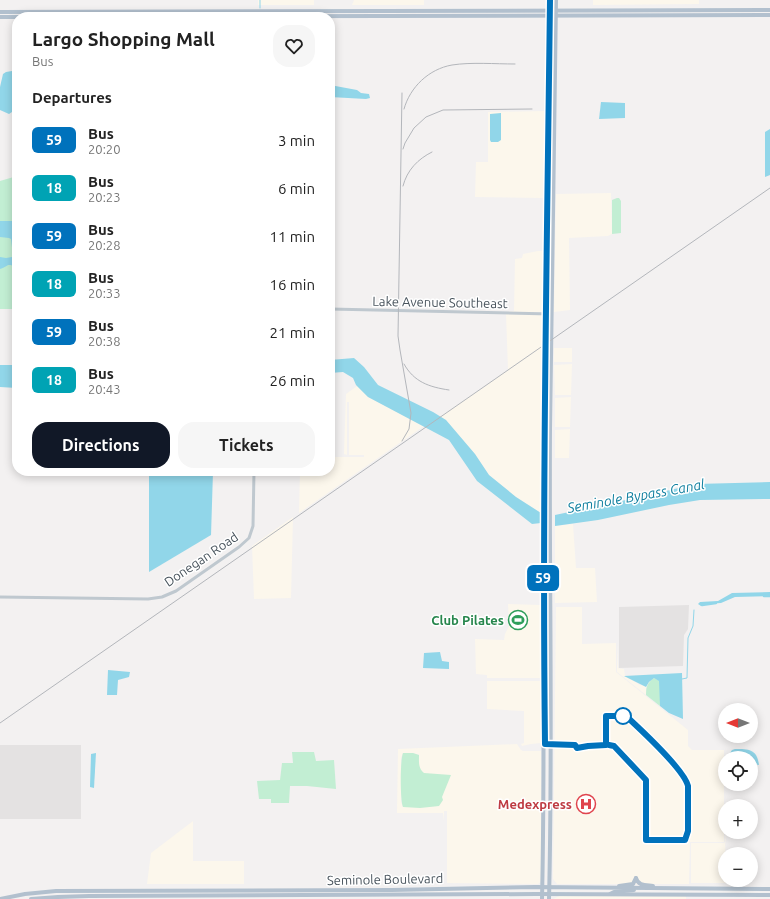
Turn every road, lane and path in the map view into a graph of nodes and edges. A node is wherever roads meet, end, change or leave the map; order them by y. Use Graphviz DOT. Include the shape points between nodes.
graph roads {
  1 [pos="550,0"];
  2 [pos="556,0"];
  3 [pos="549,10"];
  4 [pos="556,10"];
  5 [pos="630,10"];
  6 [pos="695,10"];
  7 [pos="720,10"];
  8 [pos="770,10"];
  9 [pos="0,12"];
  10 [pos="549,15"];
  11 [pos="556,15"];
  12 [pos="700,15"];
  13 [pos="770,15"];
  14 [pos="335,16"];
  15 [pos="622,16"];
  16 [pos="0,17"];
  17 [pos="12,17"];
  18 [pos="548,93"];
  19 [pos="554,109"];
  20 [pos="548,110"];
  21 [pos="553,144"];
  22 [pos="547,155"];
  23 [pos="552,190"];
  24 [pos="546,220"];
  25 [pos="551,262"];
  26 [pos="335,309"];
  27 [pos="545,314"];
  28 [pos="550,314"];
  29 [pos="254,476"];
  30 [pos="0,597"];
  31 [pos="543,887"];
  32 [pos="445,888"];
  33 [pos="549,888"];
  34 [pos="596,888"];
  35 [pos="638,888"];
  36 [pos="427,889"];
  37 [pos="671,889"];
  38 [pos="770,889"];
  39 [pos="371,890"];
  40 [pos="392,890"];
  41 [pos="609,894"];
  42 [pos="376,895"];
  43 [pos="414,895"];
  44 [pos="443,895"];
  45 [pos="770,895"];
  46 [pos="350,896"];
  47 [pos="542,897"];
  48 [pos="549,897"];
  49 [pos="0,899"];
  50 [pos="31,899"];
  1 -- 3 [label="main road"];
  2 -- 4 [label="main road"];
  3 -- 4 [label="main road"];
  3 -- 9 [label="main road"];
  3 -- 10 [label="main road"];
  4 -- 5 [label="main road"];
  4 -- 11 [label="main road"];
  5 -- 6 [label="main road"];
  5 -- 15 [label="main road"];
  6 -- 7 [label="main road"];
  6 -- 12 [label="main road"];
  7 -- 8 [label="main road"];
  7 -- 12 [label="main road"];
  10 -- 11 [label="main road"];
  10 -- 14 [label="main road"];
  10 -- 18 [label="main road"];
  11 -- 15 [label="main road"];
  11 -- 19 [label="main road"];
  12 -- 13 [label="main road"];
  12 -- 15 [label="main road"];
  16 -- 17 [label="main road"];
  18 -- 19 [label="main road"];
  18 -- 20 [label="main road"];
  19 -- 21 [label="main road"];
  20 -- 21 [label="main road" via="551,116"];
  20 -- 22 [label="main road"];
  21 -- 23 [label="main road"];
  22 -- 23 [label="main road" via="550,160"];
  22 -- 24 [label="main road"];
  23 -- 25 [label="main road"];
  24 -- 25 [label="main road" via="549,226"];
  24 -- 27 [label="main road"];
  25 -- 28 [label="main road"];
  26 -- 27 [label="street, Lake Avenue Southeast"];
  27 -- 28 [label="street, Lake Avenue Southeast"];
  27 -- 31 [label="main road"];
  28 -- 33 [label="main road"];
  29 -- 30 [label="street, Donegan Road" via="253,526 248,538 184,586 169,594 148,599"];
  31 -- 32 [label="main road, Seminole Boulevard"];
  31 -- 33 [label="main road, Seminole Boulevard"];
  31 -- 47 [label="main road"];
  32 -- 36 [label="main road, Seminole Boulevard"];
  32 -- 44 [label="main road"];
  33 -- 34 [label="main road, Seminole Boulevard"];
  33 -- 48 [label="main road"];
  34 -- 35 [label="main road, Seminole Boulevard"];
  34 -- 37 [label="main road" via="631,885 636,878 640,885"];
  35 -- 37 [label="main road, Seminole Boulevard"];
  35 -- 41 [label="main road"];
  36 -- 40 [label="main road, Seminole Boulevard"];
  36 -- 43 [label="main road"];
  37 -- 38 [label="main road, Seminole Boulevard"];
  39 -- 40 [label="main road, Seminole Boulevard"];
  39 -- 46 [label="main road" via="355,892"];
  39 -- 49 [label="main road, Seminole Boulevard" via="56,891"];
  40 -- 42 [label="main road"];
  41 -- 45 [label="main road, Seminole Boulevard"];
  41 -- 48 [label="main road, Seminole Boulevard"];
  42 -- 43 [label="main road, Seminole Boulevard"];
  42 -- 46 [label="main road, Seminole Boulevard"];
  43 -- 44 [label="main road, Seminole Boulevard"];
  44 -- 47 [label="main road, Seminole Boulevard"];
  46 -- 50 [label="main road, Seminole Boulevard" via="83,896"];
  47 -- 48 [label="main road, Seminole Boulevard"];
}
